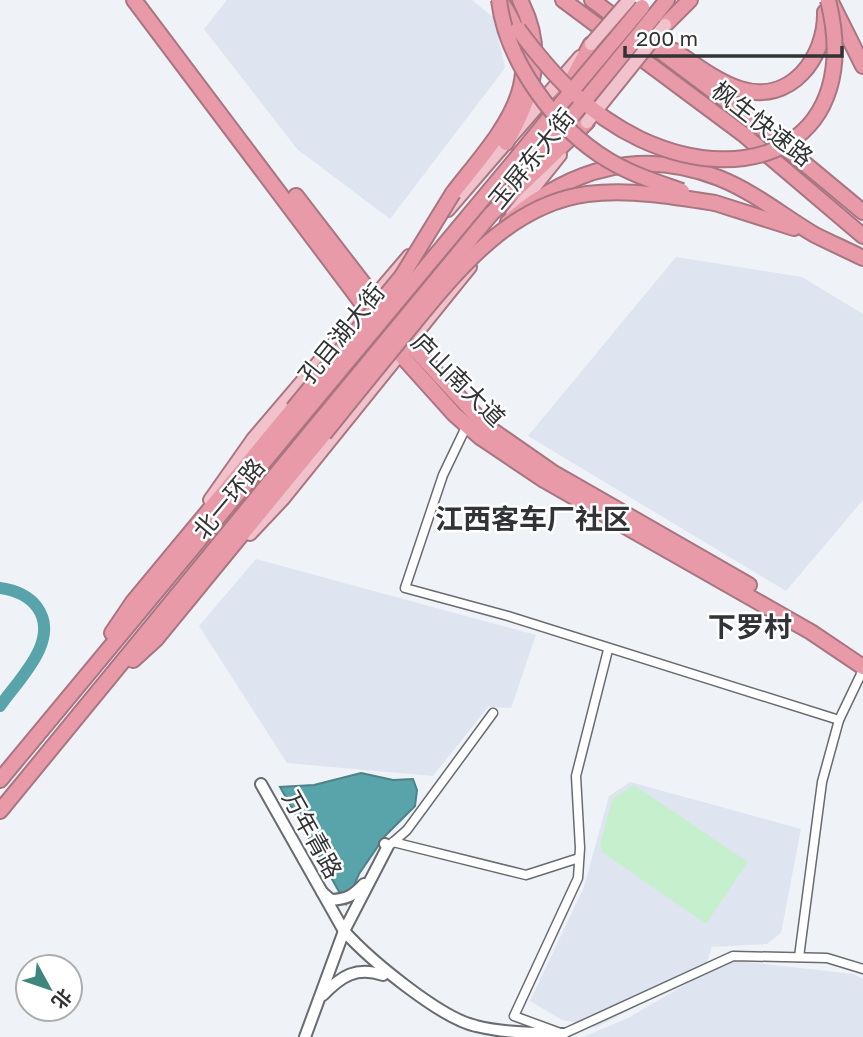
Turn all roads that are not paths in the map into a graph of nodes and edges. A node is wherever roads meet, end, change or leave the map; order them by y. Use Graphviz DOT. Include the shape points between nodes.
graph roads {
  1 [pos="134,0"];
  2 [pos="146,0"];
  3 [pos="499,0"];
  4 [pos="520,0"];
  5 [pos="563,0"];
  6 [pos="592,0"];
  7 [pos="607,0"];
  8 [pos="667,0"];
  9 [pos="688,0"];
  10 [pos="822,0"];
  11 [pos="829,0"];
  12 [pos="648,10"];
  13 [pos="518,29"];
  14 [pos="631,29"];
  15 [pos="591,44"];
  16 [pos="863,66"];
  17 [pos="555,111"];
  18 [pos="587,122"];
  19 [pos="506,143"];
  20 [pos="715,203"];
  21 [pos="863,212"];
  22 [pos="491,214"];
  23 [pos="502,227"];
  24 [pos="816,235"];
  25 [pos="863,236"];
  26 [pos="863,258"];
  27 [pos="369,303"];
  28 [pos="405,349"];
  29 [pos="298,413"];
  30 [pos="467,425"];
  31 [pos="320,430"];
  32 [pos="167,560"];
  33 [pos="189,597"];
  34 [pos="608,650"];
  35 [pos="863,656"];
  36 [pos="863,668"];
  37 [pos="98,691"];
  38 [pos="71,696"];
  39 [pos="493,713"];
  40 [pos="839,720"];
  41 [pos="0,780"];
  42 [pos="0,811"];
  43 [pos="391,844"];
  44 [pos="579,858"];
  45 [pos="364,884"];
  46 [pos="321,891"];
  47 [pos="342,931"];
  48 [pos="799,957"];
  49 [pos="863,969"];
  50 [pos="383,975"];
  51 [pos="319,1000"];
  52 [pos="563,1036"];
  53 [pos="303,1037"];
  54 [pos="502,1037"];
  1 -- 27 [label="highway, 庐山南大道"];
  2 -- 27 [label="highway, 庐山南大道"];
  3 -- 13 [label="highway, bridge"];
  3 -- 20 [label="highway, bridge" via="515,52 538,90 581,141 637,175"];
  4 -- 19 [label="highway" via="532,23 535,67 529,96"];
  5 -- 25 [label="highway, 枫生快速路" via="743,134"];
  6 -- 14 [label="highway"];
  7 -- 14 [label="highway"];
  8 -- 12 [label="highway, 孔目湖大街"];
  9 -- 12 [label="highway"];
  10 -- 14 [label="highway" via="825,29 820,49 796,79 762,91 742,89 711,76 674,50"];
  11 -- 13 [label="highway, bridge" via="840,52 833,102 801,139 776,152 732,159 674,151 617,127 566,88"];
  11 -- 16 [label="highway"];
  12 -- 15 [label="main road, 玉屏东大街, bridge"];
  12 -- 17 [label="highway, 孔目湖大街, bridge"];
  12 -- 18 [label="main road, 玉屏东大街, bridge"];
  12 -- 22 [label="highway, 孔目湖大街, bridge" via="572,116"];
  13 -- 29 [label="highway, bridge" via="524,70 518,99 504,126 453,193 402,276"];
  14 -- 21 [label="highway, 枫生快速路"];
  15 -- 17 [label="highway"];
  15 -- 19 [label="main road, 玉屏东大街"];
  17 -- 29 [label="highway, 孔目湖大街, bridge"];
  18 -- 22 [label="highway"];
  18 -- 23 [label="main road, 玉屏东大街"];
  19 -- 27 [label="main road, 玉屏东大街"];
  20 -- 24 [label="highway"];
  20 -- 31 [label="highway, bridge" via="622,192 584,195 545,206 511,225 461,266"];
  22 -- 31 [label="highway, 北一环路, bridge"];
  23 -- 24 [label="highway" via="549,190 585,174 631,163 677,166 720,178"];
  23 -- 28 [label="main road, 玉屏东大街"];
  24 -- 26 [label="highway"];
  27 -- 28 [label="highway, 庐山南大道"];
  27 -- 32 [label="main road, 玉屏东大街" via="253,439"];
  28 -- 30 [label="highway, 庐山南大道"];
  28 -- 33 [label="main road, 玉屏东大街" via="283,499"];
  28 -- 35 [label="highway, 庐山南大道" via="512,446"];
  29 -- 32 [label="highway"];
  29 -- 38 [label="highway, 孔目湖大街"];
  30 -- 34 [label="street" via="443,475 405,588"];
  30 -- 36 [label="highway, 庐山南大道" via="544,480 811,632"];
  31 -- 33 [label="highway"];
  31 -- 37 [label="highway, 北一环路"];
  32 -- 38 [label="highway" via="133,602"];
  33 -- 37 [label="highway" via="156,639"];
  34 -- 40 [label="street"];
  34 -- 44 [label="street" via="576,776"];
  36 -- 40 [label="street"];
  37 -- 42 [label="highway, 北一环路"];
  38 -- 41 [label="highway"];
  39 -- 43 [label="street" via="407,830"];
  40 -- 48 [label="street" via="822,782"];
  43 -- 44 [label="street" via="526,875"];
  43 -- 45 [label="street" via="385,844"];
  43 -- 47 [label="street"];
  44 -- 52 [label="street" via="578,878 514,1016"];
  45 -- 46 [label="street" via="353,897 331,900"];
  45 -- 47 [label="street"];
  46 -- 47 [label="street, 万年青路"];
  46 -- 47 [label="street, 万年青路" via="261,784 258,786"];
  47 -- 50 [label="street, 万年青路" via="356,953"];
  47 -- 51 [label="street"];
  47 -- 52 [label="street, 万年青路" via="424,998 473,1026"];
  47 -- 53 [label="street"];
  48 -- 49 [label="street" via="827,958"];
  48 -- 52 [label="street" via="733,956"];
  50 -- 51 [label="street" via="370,970 349,974"];
  50 -- 54 [label="street, 万年青路" via="437,1015 470,1031"];
  51 -- 53 [label="street"];
}
